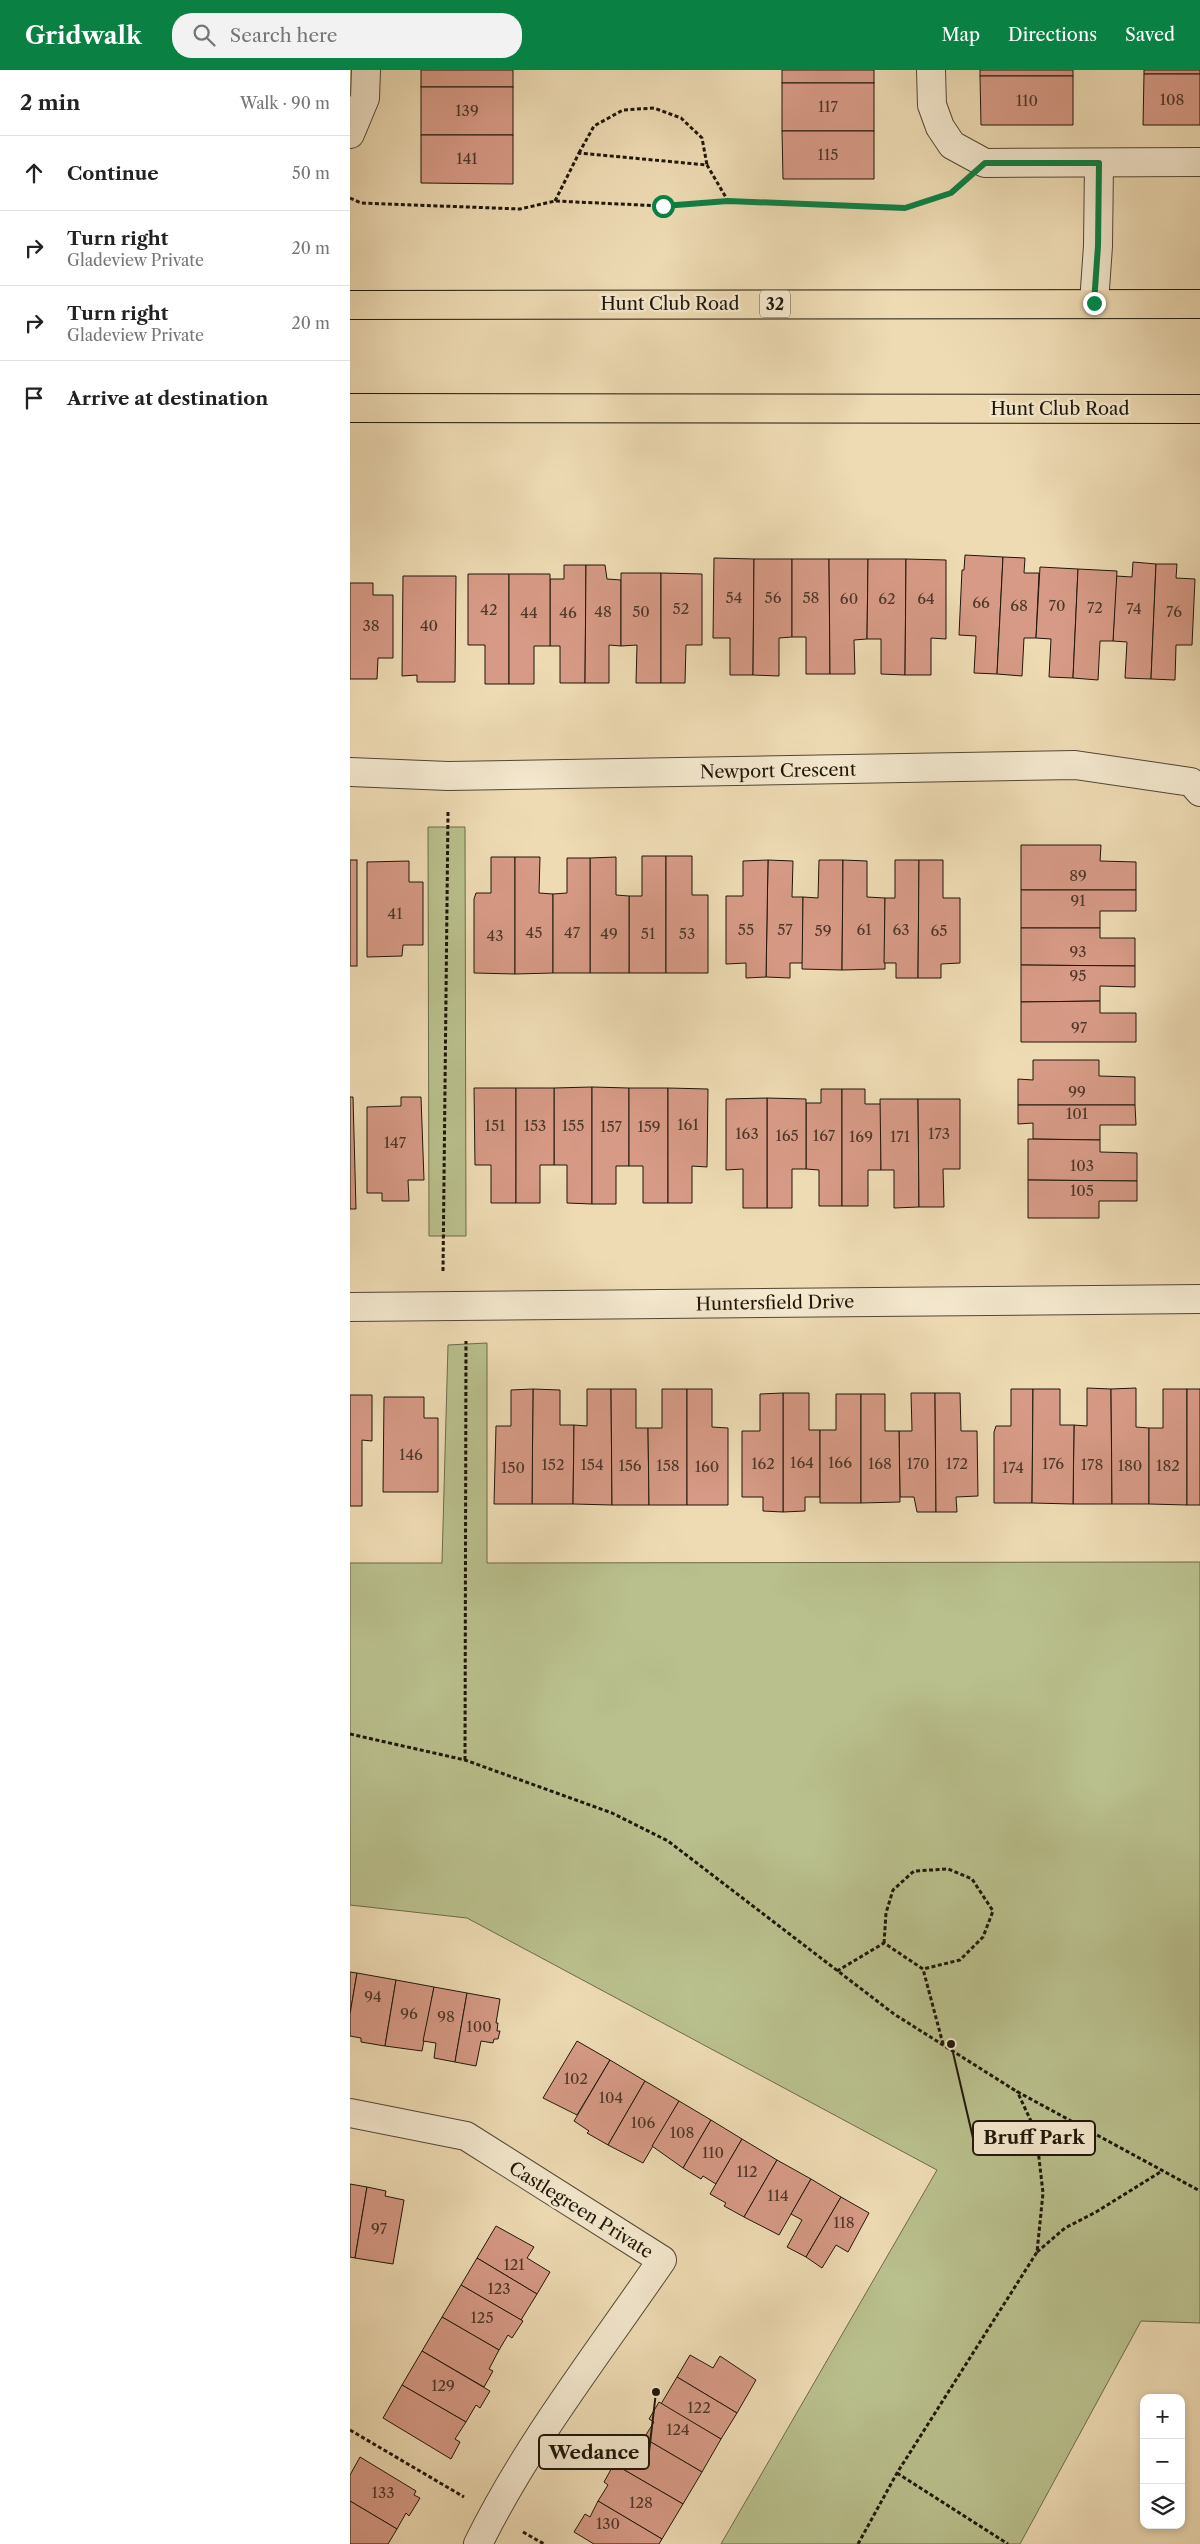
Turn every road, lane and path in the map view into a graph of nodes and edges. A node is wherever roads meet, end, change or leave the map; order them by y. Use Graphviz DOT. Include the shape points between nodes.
graph roads {
  1 [pos="366,70"];
  2 [pos="931,70"];
  3 [pos="350,134"];
  4 [pos="579,153"];
  5 [pos="1200,162"];
  6 [pos="985,163"];
  7 [pos="1099,163"];
  8 [pos="707,165"];
  9 [pos="350,198"];
  10 [pos="555,201"];
  11 [pos="728,201"];
  12 [pos="1094,303"];
  13 [pos="1200,304"];
  14 [pos="350,305"];
  15 [pos="350,408"];
  16 [pos="1200,409"];
  17 [pos="350,772"];
  18 [pos="1200,792"];
  19 [pos="1200,1299"];
  20 [pos="350,1307"];
  21 [pos="350,1734"];
  22 [pos="884,1943"];
  23 [pos="923,1969"];
  24 [pos="837,1971"];
  25 [pos="943,2045"];
  26 [pos="1016,2091"];
  27 [pos="350,2113"];
  28 [pos="1162,2171"];
  29 [pos="1200,2191"];
  30 [pos="1036,2252"];
  31 [pos="350,2430"];
  32 [pos="896,2473"];
  33 [pos="493,2513"];
  34 [pos="478,2544"];
  35 [pos="858,2544"];
  36 [pos="1008,2544"];
  1 -- 3 [label="street" via="365,98"];
  2 -- 6 [label="street" via="932,105 940,127 952,145"];
  4 -- 8 [label="path"];
  4 -- 8 [label="path" via="594,126 623,110 654,108 681,118 702,138"];
  4 -- 10 [label="path"];
  5 -- 7 [label="street"];
  6 -- 7 [label="street"];
  6 -- 11 [label="path" via="951,193 905,208"];
  7 -- 12 [label="street"];
  8 -- 11 [label="path"];
  9 -- 10 [label="path" via="360,203 520,208"];
  10 -- 11 [label="path" via="663,206"];
  12 -- 13 [label="main road, Hunt Club Road / 32"];
  12 -- 14 [label="main road, Hunt Club Road / 32"];
  15 -- 16 [label="main road, Hunt Club Road"];
  17 -- 18 [label="street, Newport Crescent" via="448,776 1075,765 1191,782"];
  19 -- 20 [label="street, Huntersfield Drive"];
  21 -- 24 [label="path" via="465,1760 612,1813 668,1841"];
  22 -- 23 [label="path"];
  22 -- 23 [label="path" via="886,1913 893,1890 914,1872 948,1869 972,1879 993,1911 983,1937 960,1960"];
  22 -- 24 [label="path"];
  23 -- 25 [label="path"];
  24 -- 25 [label="path" via="894,2014"];
  25 -- 26 [label="path"];
  26 -- 28 [label="path"];
  26 -- 30 [label="path" via="1036,2132 1043,2193"];
  27 -- 33 [label="street, Castlegreen Private" via="466,2136 662,2260 527,2456"];
  28 -- 29 [label="path"];
  28 -- 30 [label="path" via="1065,2228"];
  30 -- 32 [label="path"];
  31 -- 33 [label="path"];
  32 -- 35 [label="path"];
  32 -- 36 [label="path"];
  33 -- 34 [label="street, Castlegreen Private"];
}
